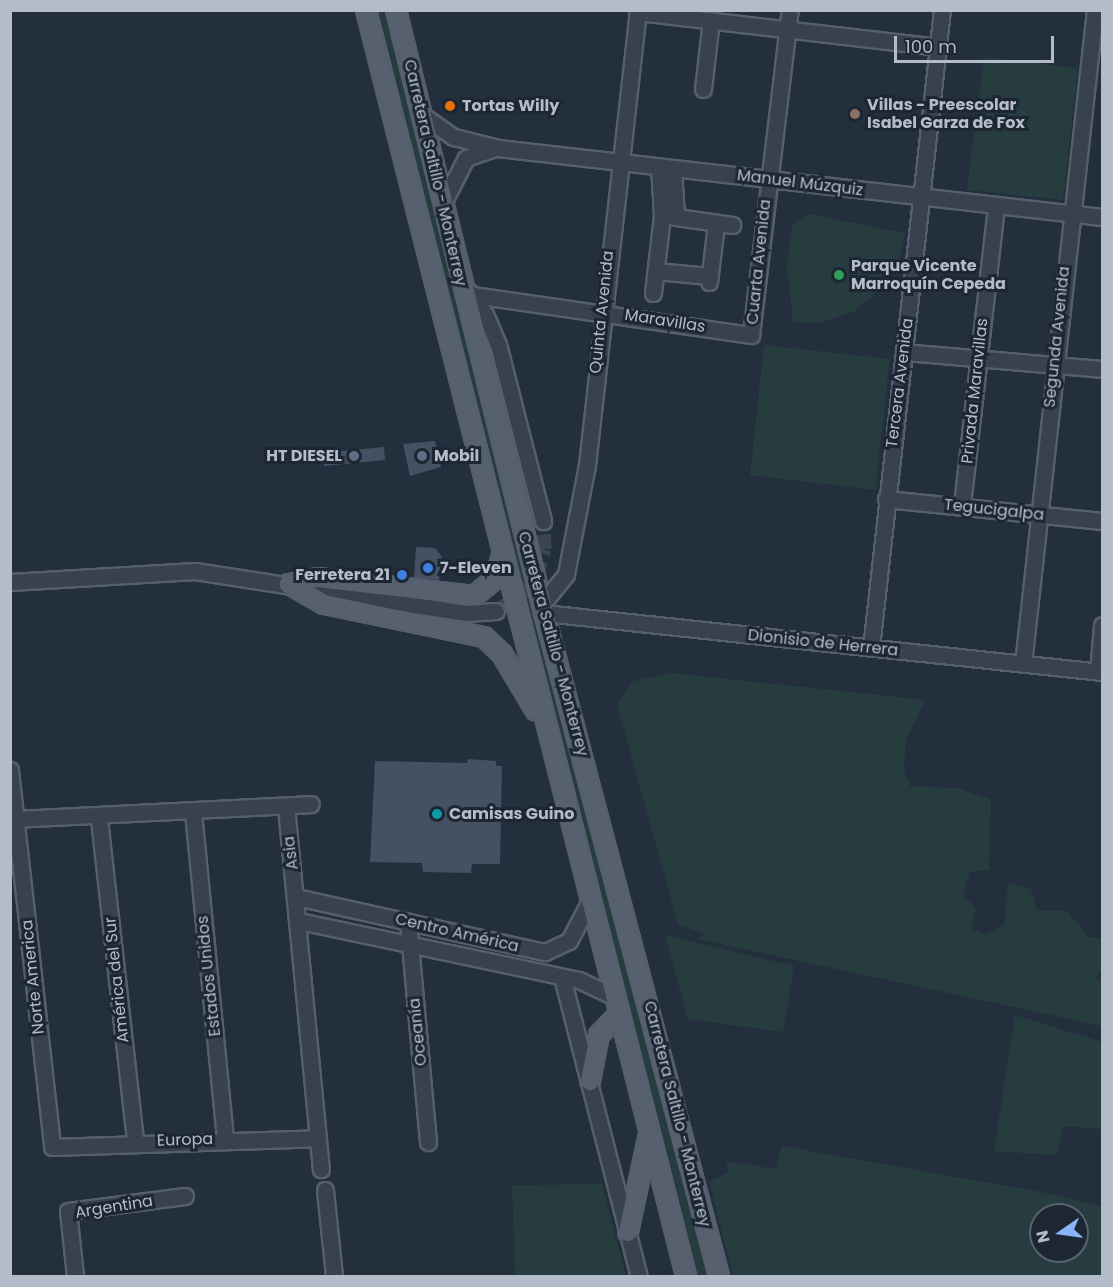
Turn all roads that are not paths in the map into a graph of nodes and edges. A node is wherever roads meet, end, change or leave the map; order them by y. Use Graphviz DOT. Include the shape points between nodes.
graph roads {
  1 [pos="366,10"];
  2 [pos="396,10"];
  3 [pos="790,10"];
  4 [pos="942,10"];
  5 [pos="1095,10"];
  6 [pos="638,11"];
  7 [pos="711,20"];
  8 [pos="788,28"];
  9 [pos="938,47"];
  10 [pos="703,88"];
  11 [pos="422,116"];
  12 [pos="498,148"];
  13 [pos="620,161"];
  14 [pos="666,167"];
  15 [pos="768,179"];
  16 [pos="919,197"];
  17 [pos="444,201"];
  18 [pos="996,205"];
  19 [pos="1071,214"];
  20 [pos="669,215"];
  21 [pos="1102,217"];
  22 [pos="716,224"];
  23 [pos="732,225"];
  24 [pos="656,271"];
  25 [pos="468,291"];
  26 [pos="653,293"];
  27 [pos="601,311"];
  28 [pos="751,335"];
  29 [pos="904,352"];
  30 [pos="979,358"];
  31 [pos="1055,364"];
  32 [pos="1102,369"];
  33 [pos="886,499"];
  34 [pos="962,505"];
  35 [pos="1037,515"];
  36 [pos="543,521"];
  37 [pos="1102,521"];
  38 [pos="502,550"];
  39 [pos="10,582"];
  40 [pos="288,585"];
  41 [pos="543,609"];
  42 [pos="496,611"];
  43 [pos="1102,626"];
  44 [pos="871,648"];
  45 [pos="1023,664"];
  46 [pos="1100,672"];
  47 [pos="542,721"];
  48 [pos="10,770"];
  49 [pos="311,804"];
  50 [pos="286,807"];
  51 [pos="193,812"];
  52 [pos="15,819"];
  53 [pos="99,819"];
  54 [pos="296,897"];
  55 [pos="591,899"];
  56 [pos="299,921"];
  57 [pos="408,922"];
  58 [pos="409,945"];
  59 [pos="562,977"];
  60 [pos="619,1006"];
  61 [pos="590,1081"];
  62 [pos="650,1129"];
  63 [pos="318,1138"];
  64 [pos="225,1139"];
  65 [pos="135,1142"];
  66 [pos="428,1142"];
  67 [pos="52,1147"];
  68 [pos="321,1169"];
  69 [pos="325,1190"];
  70 [pos="185,1196"];
  71 [pos="628,1232"];
  72 [pos="75,1276"];
  73 [pos="334,1276"];
  74 [pos="639,1276"];
  75 [pos="686,1276"];
  76 [pos="718,1276"];
  1 -- 38 [label="main road, Carretera Saltillo - Monterrey"];
  2 -- 11 [label="main road, Carretera Saltillo - Monterrey"];
  3 -- 8 [label="street, Cuarta Avenida"];
  4 -- 9 [label="street, Tercera Avenida"];
  5 -- 19 [label="street, Segunda Avenida"];
  6 -- 7 [label="street"];
  6 -- 13 [label="street, Quinta Avenida"];
  7 -- 8 [label="street"];
  7 -- 10 [label="street"];
  8 -- 9 [label="street"];
  8 -- 15 [label="street, Cuarta Avenida"];
  9 -- 16 [label="street, Tercera Avenida"];
  11 -- 12 [label="street, Manuel Múzquiz" via="454,137"];
  11 -- 17 [label="main road, Carretera Saltillo - Monterrey"];
  12 -- 13 [label="street, Manuel Múzquiz"];
  12 -- 17 [label="street, Manuel Múzquiz" via="466,158"];
  13 -- 14 [label="street, Manuel Múzquiz"];
  13 -- 27 [label="street, Quinta Avenida"];
  14 -- 15 [label="street, Manuel Múzquiz"];
  14 -- 20 [label="street"];
  15 -- 16 [label="street, Manuel Múzquiz"];
  15 -- 28 [label="street, Cuarta Avenida"];
  16 -- 18 [label="street, Manuel Múzquiz"];
  16 -- 29 [label="street, Tercera Avenida"];
  17 -- 25 [label="main road, Carretera Saltillo - Monterrey"];
  18 -- 19 [label="street, Manuel Múzquiz"];
  18 -- 30 [label="street, Privada Maravillas"];
  19 -- 21 [label="street, Manuel Múzquiz"];
  19 -- 31 [label="street, Segunda Avenida"];
  20 -- 22 [label="street"];
  20 -- 24 [label="street"];
  22 -- 23 [label="street"];
  22 -- 24 [label="street" via="709,279"];
  24 -- 26 [label="street"];
  25 -- 27 [label="street, Maravillas"];
  25 -- 36 [label="street" via="498,344"];
  25 -- 41 [label="main road, Carretera Saltillo - Monterrey"];
  27 -- 28 [label="street, Maravillas"];
  27 -- 41 [label="street, Quinta Avenida" via="587,465 571,558 566,574"];
  29 -- 30 [label="street"];
  29 -- 33 [label="street, Tercera Avenida"];
  30 -- 31 [label="street"];
  30 -- 34 [label="street, Privada Maravillas"];
  31 -- 32 [label="street"];
  31 -- 35 [label="street, Segunda Avenida"];
  33 -- 34 [label="street, Tegucigalpa"];
  33 -- 44 [label="street, Tercera Avenida"];
  34 -- 35 [label="street, Tegucigalpa"];
  35 -- 37 [label="street, Tegucigalpa"];
  35 -- 45 [label="street, Segunda Avenida"];
  38 -- 40 [label="main road" via="495,579 474,596 318,578"];
  38 -- 47 [label="main road, Carretera Saltillo - Monterrey"];
  39 -- 40 [label="street" via="195,571"];
  40 -- 42 [label="street" via="467,614"];
  40 -- 47 [label="main road" via="324,604 484,637 508,662"];
  41 -- 44 [label="street, Dionisio de Herrera"];
  41 -- 76 [label="main road, Carretera Saltillo - Monterrey"];
  43 -- 46 [label="street"];
  44 -- 45 [label="street, Dionisio de Herrera"];
  45 -- 46 [label="street, Dionisio de Herrera"];
  47 -- 55 [label="main road, Carretera Saltillo - Monterrey"];
  48 -- 52 [label="street, Norte America"];
  49 -- 50 [label="street"];
  50 -- 51 [label="street"];
  50 -- 54 [label="street, Asia"];
  51 -- 53 [label="street"];
  51 -- 64 [label="street, Estados Unidos"];
  52 -- 53 [label="street"];
  52 -- 67 [label="street, Norte America"];
  53 -- 65 [label="street, América del Sur"];
  54 -- 56 [label="street, Asia"];
  54 -- 57 [label="street, Centro América"];
  55 -- 57 [label="street, Centro América" via="569,941 545,952"];
  55 -- 60 [label="main road, Carretera Saltillo - Monterrey"];
  56 -- 58 [label="street, Centro América"];
  56 -- 63 [label="street, Asia"];
  57 -- 58 [label="street, Oceanía"];
  58 -- 59 [label="street, Centro América"];
  58 -- 66 [label="street, Oceanía"];
  59 -- 60 [label="street, Centro América"];
  59 -- 61 [label="street"];
  60 -- 61 [label="main road" via="599,1035"];
  60 -- 62 [label="main road, Carretera Saltillo - Monterrey"];
  61 -- 71 [label="street"];
  62 -- 71 [label="main road"];
  62 -- 75 [label="main road, Carretera Saltillo - Monterrey"];
  63 -- 64 [label="street, Europa"];
  63 -- 68 [label="street, Asia"];
  64 -- 65 [label="street, Europa"];
  65 -- 67 [label="street, Europa"];
  69 -- 73 [label="street"];
  70 -- 72 [label="street, Argentina" via="68,1211"];
  71 -- 74 [label="street"];
}
